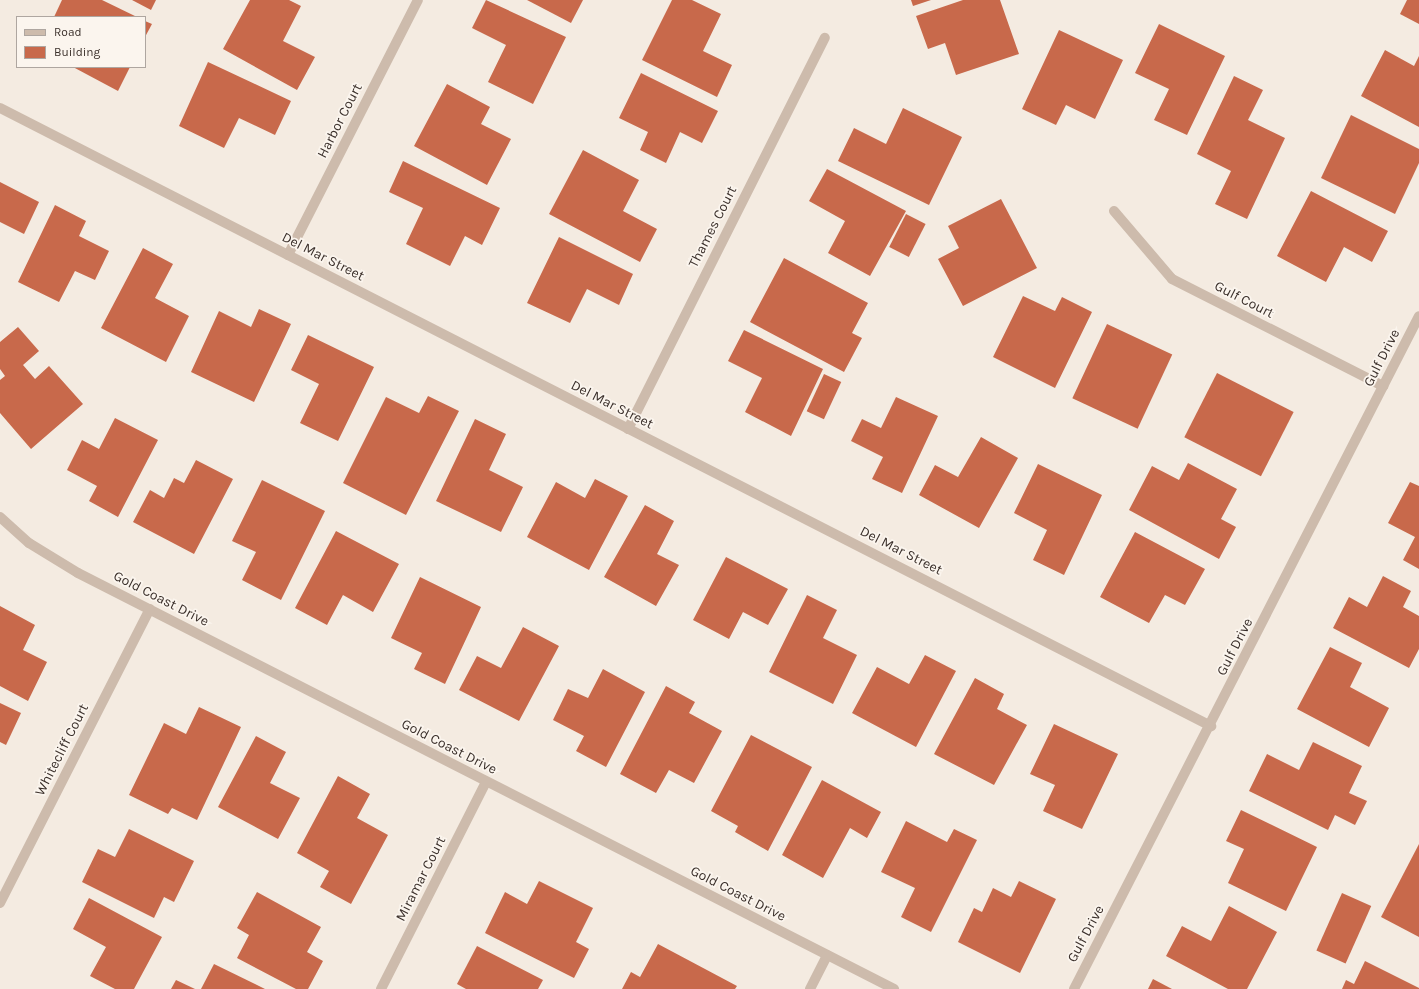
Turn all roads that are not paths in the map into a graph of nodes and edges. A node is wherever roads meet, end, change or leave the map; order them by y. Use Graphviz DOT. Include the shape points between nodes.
graph roads {
  1 [pos="418,0"];
  2 [pos="825,38"];
  3 [pos="0,108"];
  4 [pos="1114,211"];
  5 [pos="288,255"];
  6 [pos="1419,316"];
  7 [pos="1383,386"];
  8 [pos="628,429"];
  9 [pos="0,517"];
  10 [pos="150,609"];
  11 [pos="1211,726"];
  12 [pos="486,782"];
  13 [pos="0,903"];
  14 [pos="827,955"];
  15 [pos="382,989"];
  16 [pos="810,989"];
  17 [pos="894,989"];
  18 [pos="1074,989"];
  1 -- 5 [label="street, Harbor Court"];
  2 -- 8 [label="street, Thames Court"];
  3 -- 5 [label="street, Del Mar Street"];
  4 -- 7 [label="street, Gulf Court" via="1172,279"];
  5 -- 8 [label="street, Del Mar Street"];
  6 -- 7 [label="street, Gulf Drive"];
  7 -- 11 [label="street, Gulf Drive"];
  8 -- 11 [label="street, Del Mar Street"];
  9 -- 10 [label="street, Gold Coast Drive" via="41,551"];
  10 -- 12 [label="street, Gold Coast Drive"];
  10 -- 13 [label="street, Whitecliff Court"];
  11 -- 18 [label="street, Gulf Drive"];
  12 -- 14 [label="street, Gold Coast Drive"];
  12 -- 15 [label="street, Miramar Court"];
  14 -- 16 [label="street"];
  14 -- 17 [label="street, Gold Coast Drive"];
}
